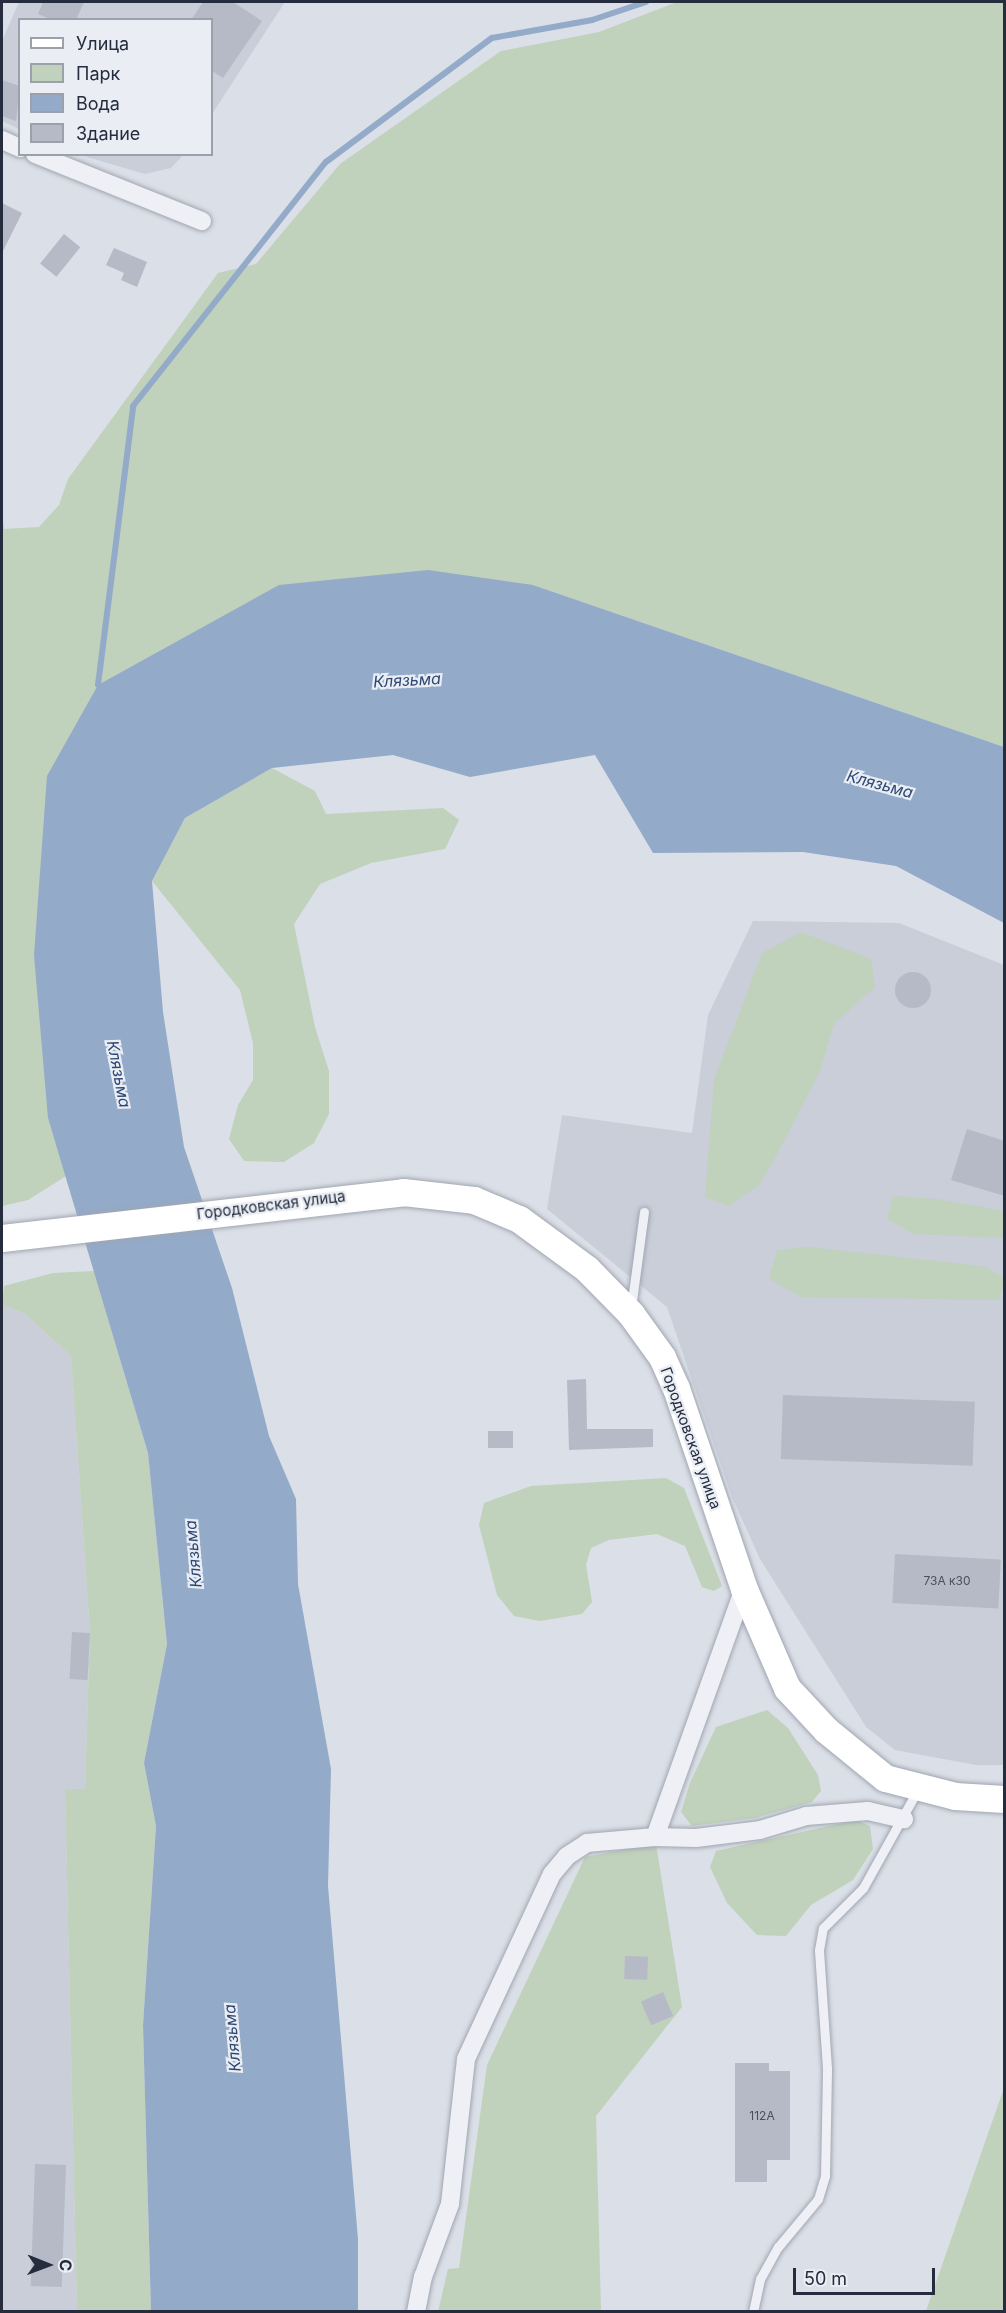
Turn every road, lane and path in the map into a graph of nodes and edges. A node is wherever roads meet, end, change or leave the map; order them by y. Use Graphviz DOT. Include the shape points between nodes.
graph roads {
  1 [pos="2,140"];
  2 [pos="18,147"];
  3 [pos="39,156"];
  4 [pos="202,221"];
  5 [pos="644,1212"];
  6 [pos="14,1237"];
  7 [pos="631,1314"];
  8 [pos="744,1589"];
  9 [pos="918,1789"];
  10 [pos="1005,1799"];
  11 [pos="904,1819"];
  12 [pos="655,1838"];
  13 [pos="416,2312"];
  14 [pos="753,2312"];
  1 -- 2 [label="street"];
  3 -- 4 [label="street"];
  5 -- 7 [label="lane"];
  6 -- 7 [label="main road, Городковская улица" via="340,1196 425,1192 496,1208 563,1249"];
  7 -- 8 [label="main road, Городковская улица" via="649,1335 676,1388"];
  8 -- 9 [label="main road, Городковская улица" via="787,1688 857,1758 885,1778"];
  8 -- 12 [label="street"];
  9 -- 10 [label="main road, Городковская улица"];
  9 -- 11 [label="lane"];
  11 -- 12 [label="street" via="857,1812 806,1816 760,1830 696,1838"];
  11 -- 14 [label="lane" via="863,1888 823,1928 819,1950 827,2068 825,2176 818,2199 778,2247 760,2279"];
  12 -- 13 [label="street" via="587,1843 567,1856 552,1874 466,2059 450,2204 423,2277"];
}
